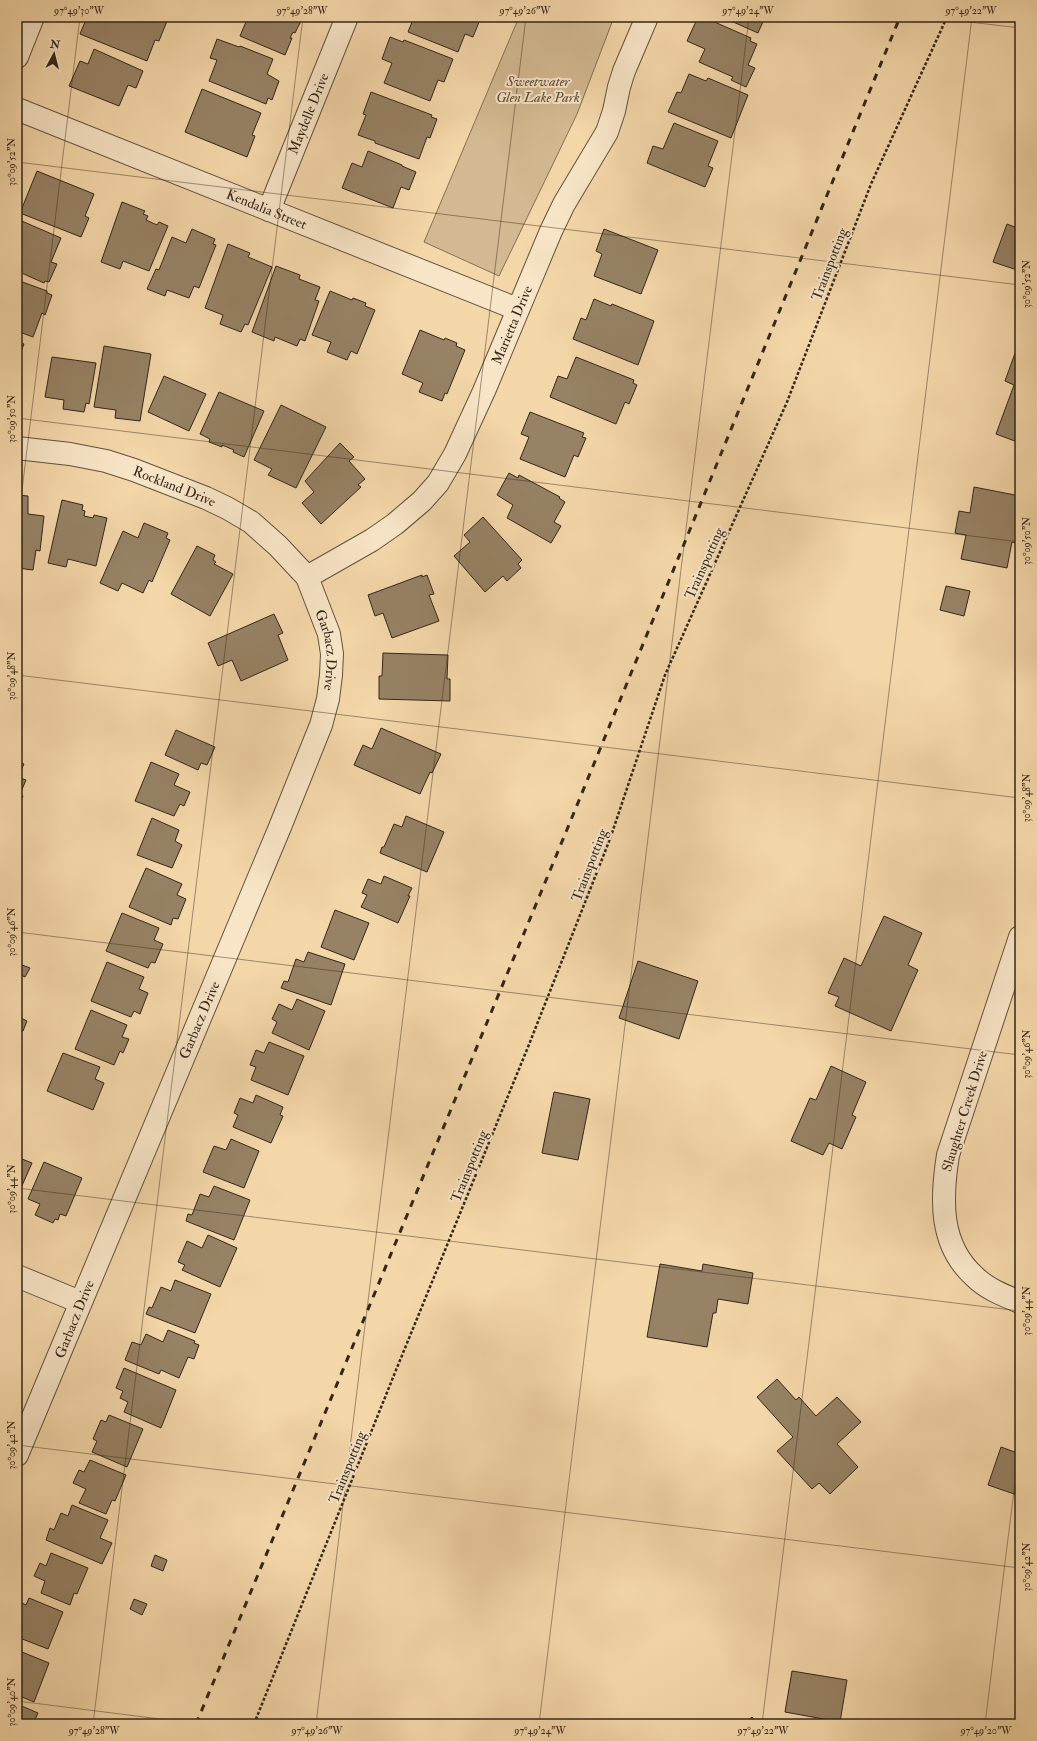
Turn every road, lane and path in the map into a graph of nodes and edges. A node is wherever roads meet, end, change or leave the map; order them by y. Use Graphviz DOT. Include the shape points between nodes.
graph roads {
  1 [pos="33,17"];
  2 [pos="347,17"];
  3 [pos="647,17"];
  4 [pos="947,17"];
  5 [pos="17,57"];
  6 [pos="17,109"];
  7 [pos="269,210"];
  8 [pos="517,309"];
  9 [pos="17,448"];
  10 [pos="307,577"];
  11 [pos="1020,937"];
  12 [pos="17,1276"];
  13 [pos="80,1302"];
  14 [pos="1020,1302"];
  15 [pos="17,1456"];
  16 [pos="254,1724"];
  1 -- 5 [label="street"];
  2 -- 7 [label="street, Maydelle Drive"];
  3 -- 8 [label="street, Marietta Drive" via="624,71 608,132 564,204"];
  4 -- 16 [label="path, Trainspotting" via="871,184 787,402 665,675 610,839"];
  6 -- 7 [label="street, Kendalia Street"];
  7 -- 8 [label="street, Kendalia Street"];
  8 -- 10 [label="street, Marietta Drive" via="459,447 438,483 422,501 389,528"];
  9 -- 10 [label="street, Rockland Drive" via="106,461 227,508 256,526"];
  10 -- 13 [label="street, Garbacz Drive" via="329,634 332,654 328,699 321,724"];
  11 -- 14 [label="street, Slaughter Creek Drive" via="948,1155 943,1185 945,1226 952,1246 962,1262 975,1278"];
  12 -- 13 [label="street"];
  13 -- 15 [label="street, Garbacz Drive"];
}
